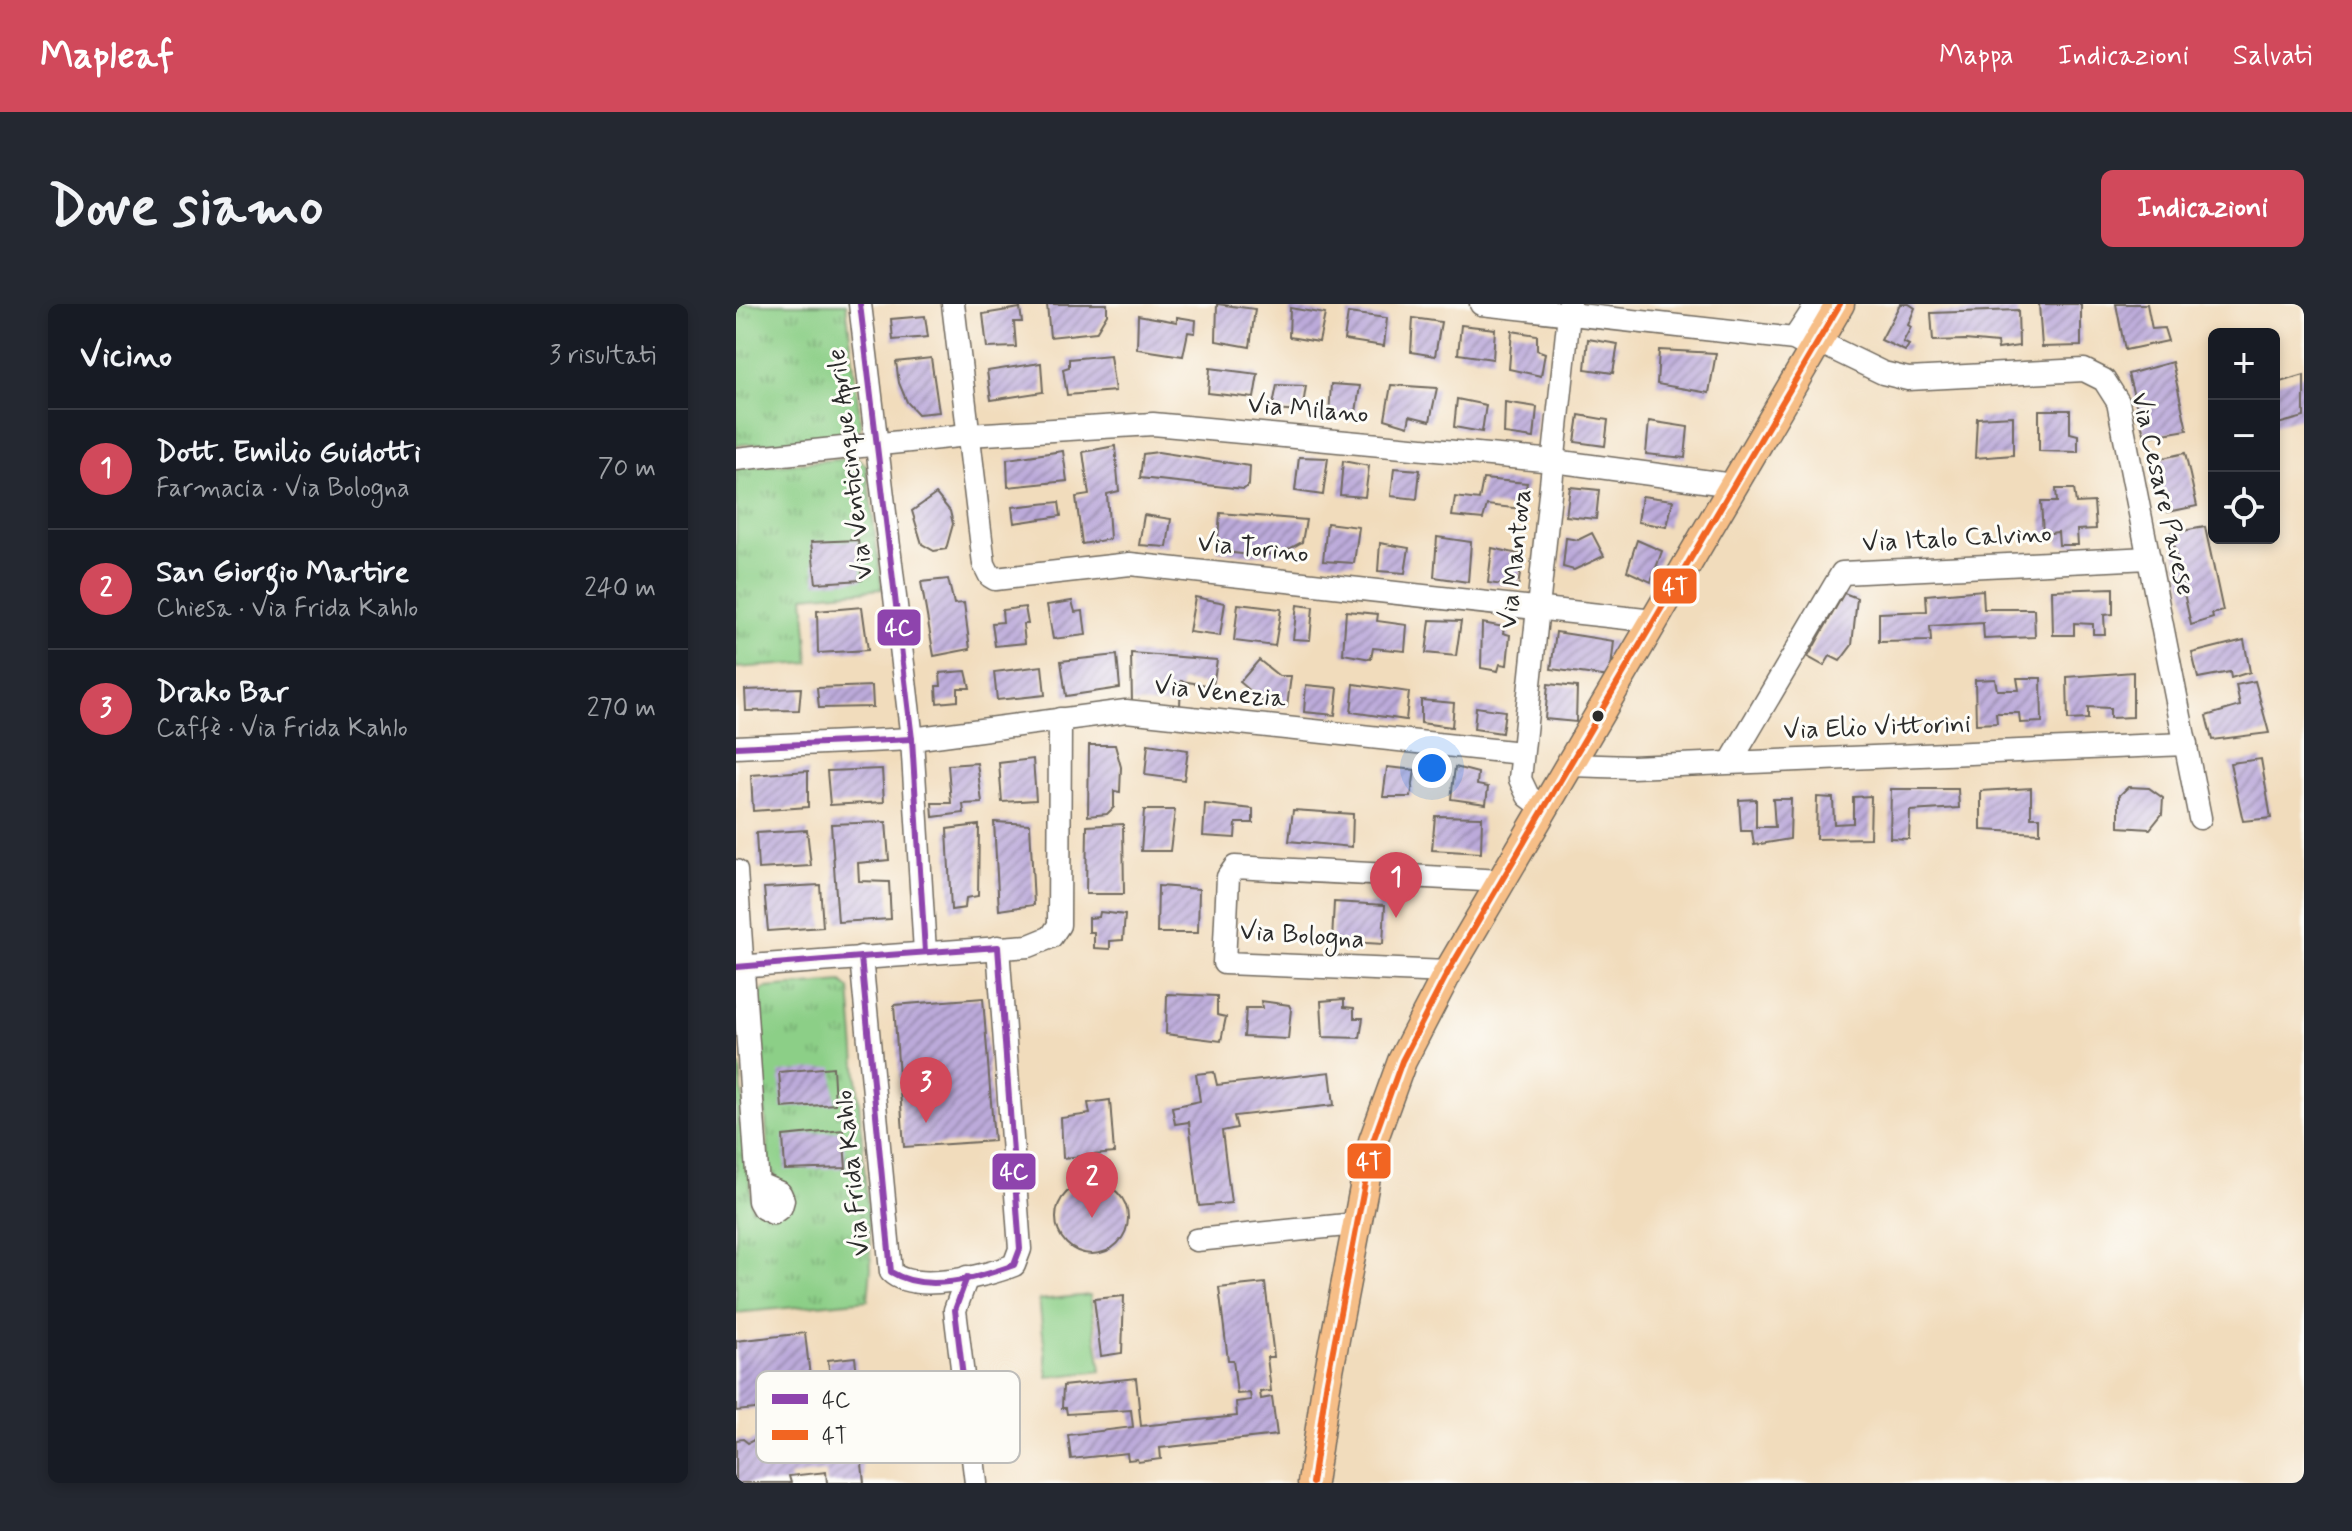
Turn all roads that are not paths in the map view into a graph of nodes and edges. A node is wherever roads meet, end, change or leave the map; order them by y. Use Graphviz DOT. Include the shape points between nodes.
graph roads {
  1 [pos="860,304"];
  2 [pos="953,304"];
  3 [pos="1481,304"];
  4 [pos="1817,304"];
  5 [pos="1840,304"];
  6 [pos="1570,309"];
  7 [pos="1809,343"];
  8 [pos="968,435"];
  9 [pos="876,445"];
  10 [pos="736,459"];
  11 [pos="1554,461"];
  12 [pos="1733,485"];
  13 [pos="2149,558"];
  14 [pos="1539,608"];
  15 [pos="1654,621"];
  16 [pos="1060,719"];
  17 [pos="912,739"];
  18 [pos="2186,744"];
  19 [pos="736,747"];
  20 [pos="1521,753"];
  21 [pos="1731,761"];
  22 [pos="1570,765"];
  23 [pos="1545,809"];
  24 [pos="2200,818"];
  25 [pos="736,871"];
  26 [pos="1503,881"];
  27 [pos="998,947"];
  28 [pos="925,952"];
  29 [pos="861,957"];
  30 [pos="740,967"];
  31 [pos="1448,972"];
  32 [pos="759,1184"];
  33 [pos="1356,1224"];
  34 [pos="1196,1240"];
  35 [pos="967,1277"];
  36 [pos="937,1282"];
  37 [pos="955,1310"];
  38 [pos="962,1371"];
  39 [pos="974,1463"];
  40 [pos="976,1483"];
  41 [pos="1312,1483"];
  1 -- 9 [label="street, Via Venticinque Aprile"];
  2 -- 8 [label="street"];
  3 -- 6 [label="street, Via Cesare Pavese"];
  4 -- 7 [label="street"];
  5 -- 7 [label="main road"];
  6 -- 7 [label="street, Via Cesare Pavese"];
  6 -- 11 [label="street, Via Mantova"];
  7 -- 12 [label="main road"];
  7 -- 13 [label="street, Via Cesare Pavese" via="1908,379 2084,370 2104,380 2118,402"];
  8 -- 9 [label="street, Via Milano"];
  8 -- 11 [label="street, Via Milano" via="1153,424"];
  8 -- 14 [label="street, Via Torino" via="984,564 995,579 1130,564"];
  9 -- 10 [label="street, Via Milano"];
  9 -- 17 [label="street, Via Venticinque Aprile"];
  11 -- 12 [label="street, Via Milano"];
  11 -- 14 [label="street, Via Mantova"];
  12 -- 15 [label="main road"];
  13 -- 18 [label="street, Via Cesare Pavese"];
  13 -- 21 [label="street, Via Italo Calvino" via="1842,573"];
  14 -- 15 [label="street, Via Torino"];
  14 -- 20 [label="street, Via Mantova"];
  15 -- 22 [label="main road"];
  16 -- 17 [label="street, Via Venezia"];
  16 -- 20 [label="street, Via Venezia" via="1126,711"];
  16 -- 27 [label="street" via="1059,925 1042,942"];
  17 -- 19 [label="street, Via Venezia"];
  17 -- 28 [label="street, Via Venticinque Aprile"];
  18 -- 21 [label="street, Via Elio Vittorini"];
  18 -- 24 [label="street, Via Cesare Pavese"];
  20 -- 23 [label="street, Via Mantova" via="1520,779 1528,796"];
  21 -- 22 [label="street, Via Elio Vittorini"];
  22 -- 23 [label="main road"];
  23 -- 26 [label="main road"];
  25 -- 30 [label="street"];
  26 -- 31 [label="main road"];
  26 -- 31 [label="street, Via Bologna" via="1235,867 1228,877 1224,963"];
  27 -- 28 [label="street"];
  27 -- 35 [label="street, Via Frida Kahlo" via="1020,1249 1014,1265"];
  28 -- 29 [label="street"];
  29 -- 30 [label="street"];
  29 -- 36 [label="street, Via Frida Kahlo" via="891,1272 911,1283"];
  30 -- 32 [label="street"];
  31 -- 33 [label="main road" via="1402,1061 1373,1141"];
  33 -- 34 [label="street"];
  33 -- 41 [label="main road"];
  35 -- 36 [label="street, Via Frida Kahlo"];
  35 -- 37 [label="street"];
  36 -- 37 [label="street"];
  37 -- 38 [label="street"];
  39 -- 40 [label="street"];
}
